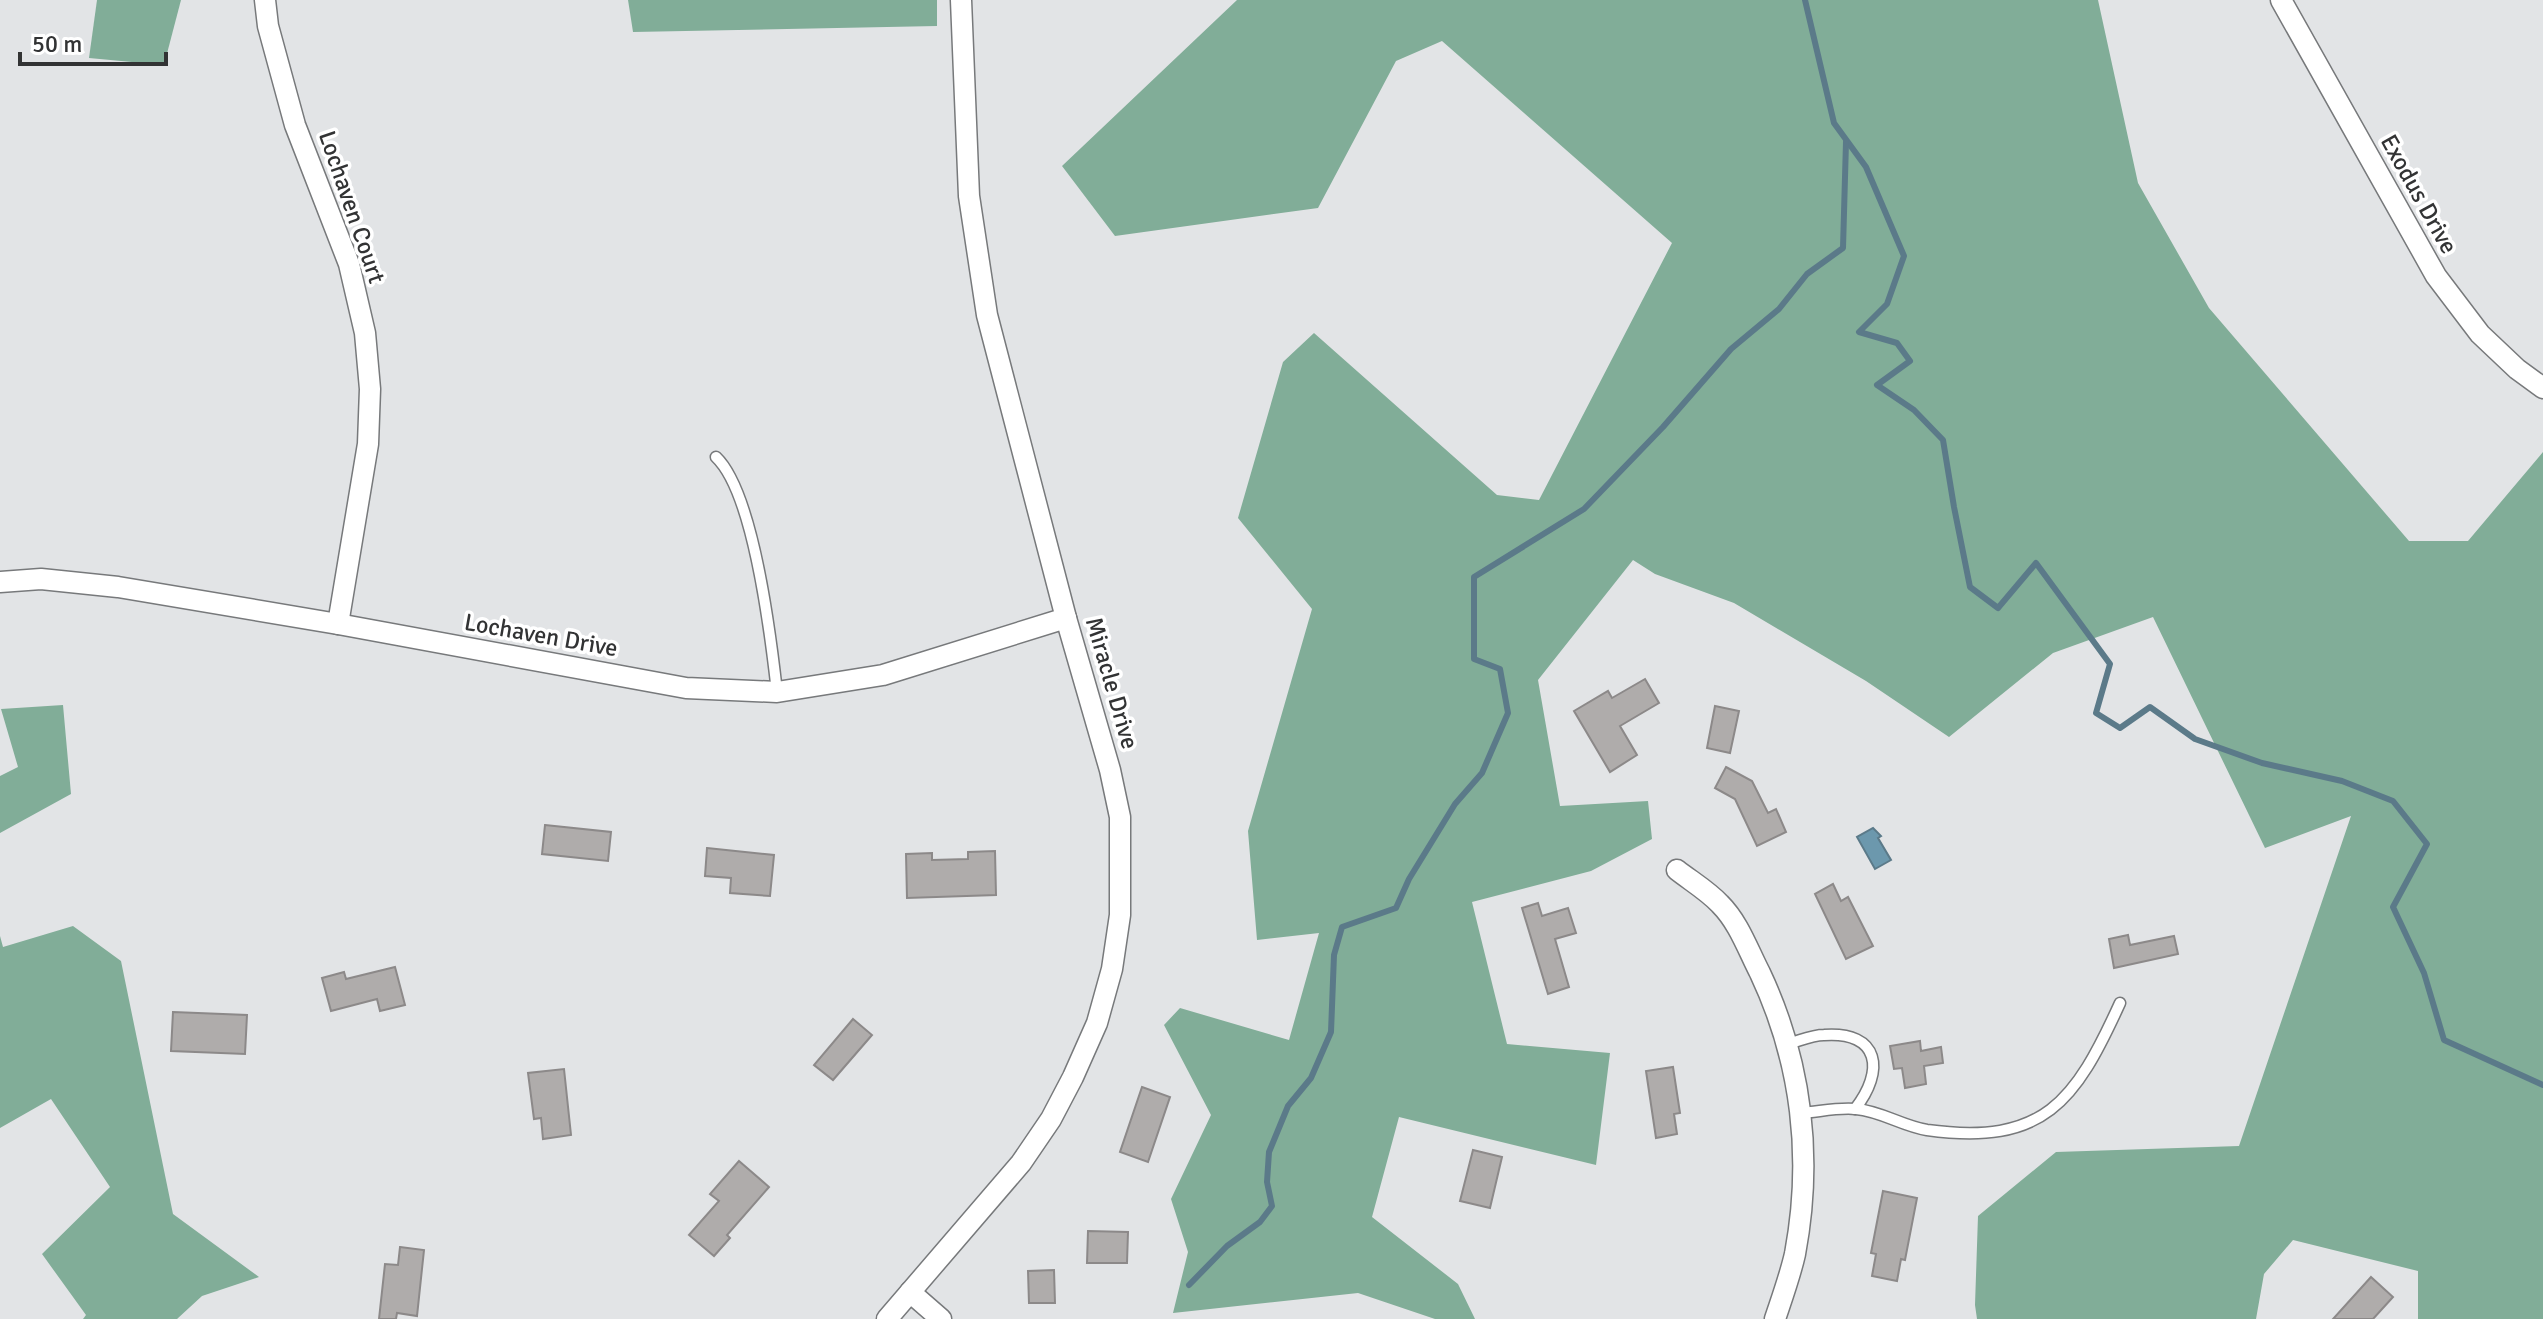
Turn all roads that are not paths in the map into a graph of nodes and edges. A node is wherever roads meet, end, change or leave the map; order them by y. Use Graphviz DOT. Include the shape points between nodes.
graph roads {
  1 [pos="265,0"];
  2 [pos="961,0"];
  3 [pos="2281,0"];
  4 [pos="2543,388"];
  5 [pos="716,457"];
  6 [pos="0,582"];
  7 [pos="1066,618"];
  8 [pos="338,624"];
  9 [pos="777,692"];
  10 [pos="1677,870"];
  11 [pos="2120,1003"];
  12 [pos="1787,1044"];
  13 [pos="1855,1109"];
  14 [pos="1801,1113"];
  15 [pos="910,1292"];
  16 [pos="887,1319"];
  17 [pos="941,1319"];
  18 [pos="1775,1319"];
  1 -- 8 [label="street, Lochaven Court" via="295,125 349,264 365,333 368,444"];
  2 -- 7 [label="street, Miracle Drive" via="969,196 987,315"];
  3 -- 4 [label="street, Exodus Drive" via="2436,276 2480,334"];
  5 -- 9 [label="lane" via="728,468 751,535"];
  6 -- 8 [label="street, Lochaven Drive" via="41,579 118,587"];
  7 -- 9 [label="street, Lochaven Drive" via="883,675"];
  7 -- 15 [label="street, Miracle Drive" via="1120,817 1120,915 1112,969 1097,1023 1051,1119 1021,1163"];
  8 -- 9 [label="street, Lochaven Drive" via="686,688"];
  10 -- 12 [label="street" via="1734,921 1777,1009"];
  11 -- 13 [label="lane" via="2084,1075 2067,1096 2040,1118 2012,1130 1984,1134 1923,1129"];
  12 -- 13 [label="lane" via="1841,1035 1867,1046 1873,1080"];
  12 -- 14 [label="street"];
  13 -- 14 [label="lane"];
  14 -- 18 [label="street" via="1804,1195 1794,1257"];
  15 -- 16 [label="street, Miracle Drive"];
  15 -- 17 [label="street"];
}
